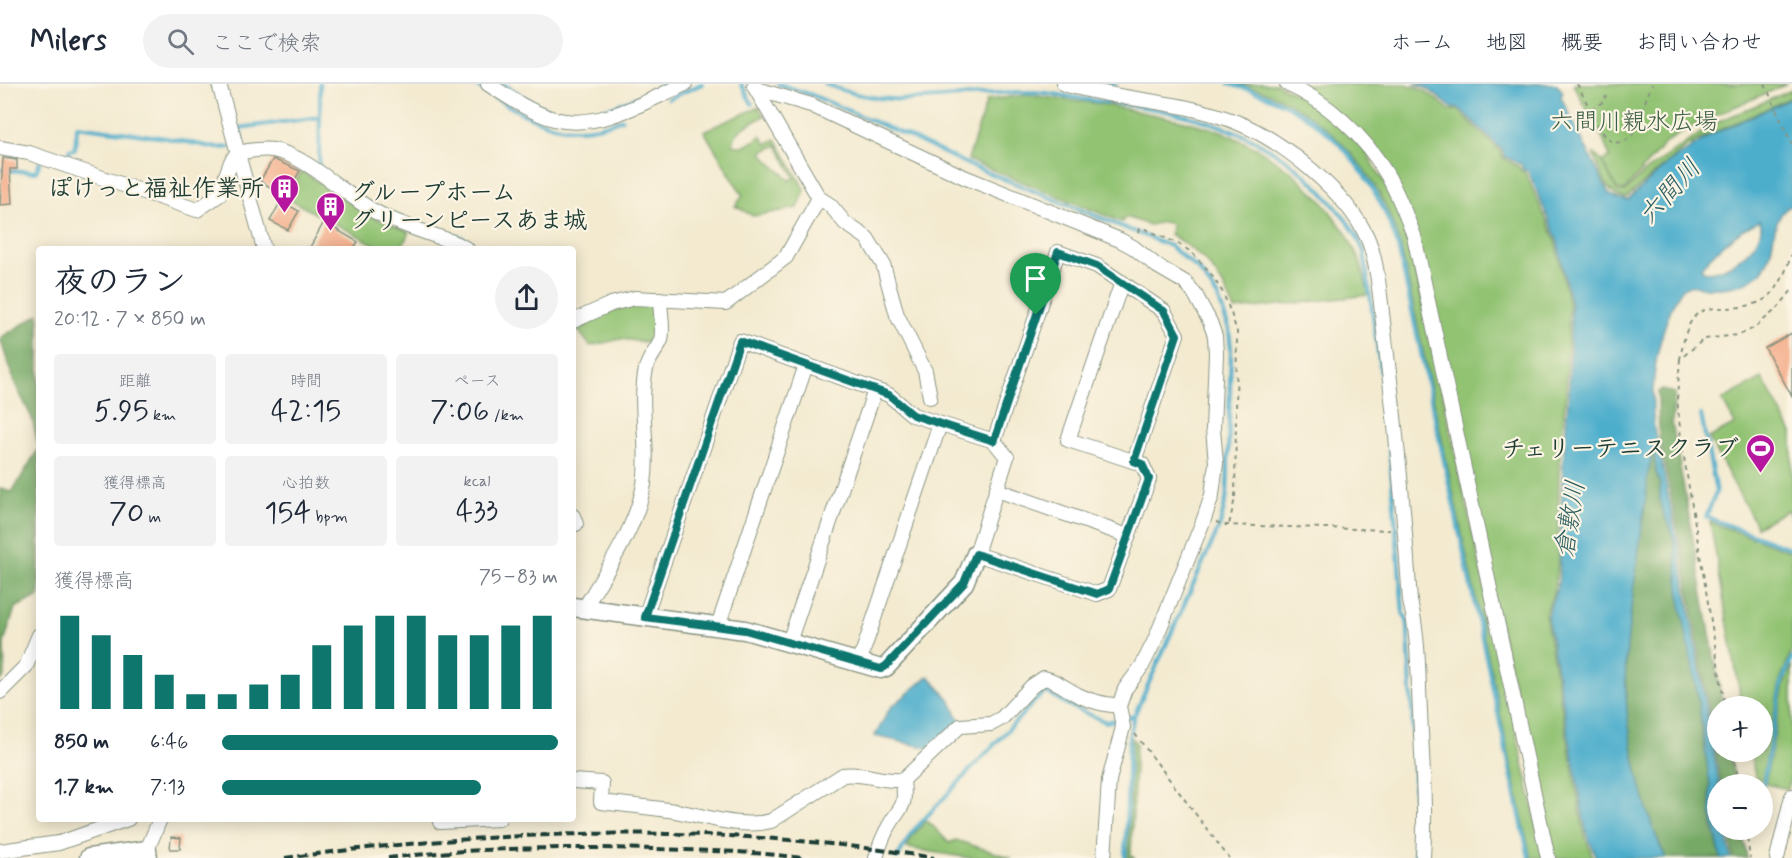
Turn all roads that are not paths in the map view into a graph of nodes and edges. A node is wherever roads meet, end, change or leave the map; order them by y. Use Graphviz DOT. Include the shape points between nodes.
graph roads {
  1 [pos="219,84"];
  2 [pos="488,84"];
  3 [pos="685,84"];
  4 [pos="1064,84"];
  5 [pos="1287,84"];
  6 [pos="755,87"];
  7 [pos="0,148"];
  8 [pos="237,153"];
  9 [pos="819,198"];
  10 [pos="263,246"];
  11 [pos="462,246"];
  12 [pos="1122,282"];
  13 [pos="660,299"];
  14 [pos="576,320"];
  15 [pos="806,365"];
  16 [pos="875,390"];
  17 [pos="930,397"];
  18 [pos="940,424"];
  19 [pos="994,441"];
  20 [pos="1134,461"];
  21 [pos="997,490"];
  22 [pos="1128,536"];
  23 [pos="976,554"];
  24 [pos="579,608"];
  25 [pos="645,617"];
  26 [pos="718,626"];
  27 [pos="36,642"];
  28 [pos="789,642"];
  29 [pos="859,663"];
  30 [pos="0,692"];
  31 [pos="1121,714"];
  32 [pos="903,780"];
  33 [pos="576,781"];
  34 [pos="1792,795"];
  35 [pos="120,822"];
  36 [pos="159,822"];
  37 [pos="0,851"];
  38 [pos="148,854"];
  39 [pos="89,858"];
  40 [pos="876,858"];
  41 [pos="1104,858"];
  42 [pos="1423,858"];
  43 [pos="1548,858"];
  44 [pos="1777,858"];
  1 -- 8 [label="street"];
  2 -- 3 [label="street" via="537,112 570,121 615,114"];
  4 -- 42 [label="street" via="1199,111 1263,135 1317,175 1347,206 1367,237 1377,273 1417,650"];
  5 -- 43 [label="street" via="1329,109 1361,138 1385,171 1414,236"];
  6 -- 9 [label="street"];
  6 -- 31 [label="street" via="811,105 964,177 1120,240 1186,283 1204,309 1215,336 1216,354 1216,463 1212,495 1155,640 1125,689"];
  7 -- 8 [label="street" via="29,153 197,210 219,195"];
  8 -- 10 [label="street"];
  8 -- 11 [label="street" via="267,150 288,155 372,210"];
  9 -- 13 [label="street" via="786,257 726,303"];
  9 -- 17 [label="street" via="867,238 883,264 897,315 925,371"];
  12 -- 19 [label="street" via="1097,266 1058,252"];
  12 -- 20 [label="street" via="1164,311 1177,335"];
  12 -- 20 [label="street" via="1068,440"];
  13 -- 14 [label="street" via="635,298"];
  13 -- 24 [label="street" via="661,339 646,368 646,452 638,508 632,525"];
  15 -- 16 [label="street"];
  15 -- 25 [label="street" via="740,341"];
  15 -- 26 [label="street"];
  16 -- 18 [label="street" via="889,395 913,415"];
  16 -- 28 [label="street"];
  18 -- 19 [label="street"];
  18 -- 29 [label="street"];
  19 -- 21 [label="street" via="1007,457"];
  20 -- 22 [label="street" via="1142,464 1149,479"];
  21 -- 22 [label="street"];
  21 -- 23 [label="street"];
  22 -- 23 [label="street" via="1109,589 1097,594"];
  23 -- 29 [label="street" via="964,583 886,666 881,669"];
  24 -- 25 [label="street"];
  25 -- 26 [label="street"];
  26 -- 28 [label="street"];
  27 -- 30 [label="street" via="26,666"];
  28 -- 29 [label="street"];
  31 -- 32 [label="street" via="1044,678 1002,718 991,724 960,726"];
  31 -- 41 [label="street" via="1110,780"];
  32 -- 33 [label="street" via="843,775 771,821 759,824 601,802 602,783"];
  32 -- 40 [label="street" via="902,809 890,823"];
  34 -- 44 [label="street"];
  35 -- 37 [label="street" via="59,843"];
  36 -- 38 [label="street"];
  38 -- 39 [label="street"];
}
